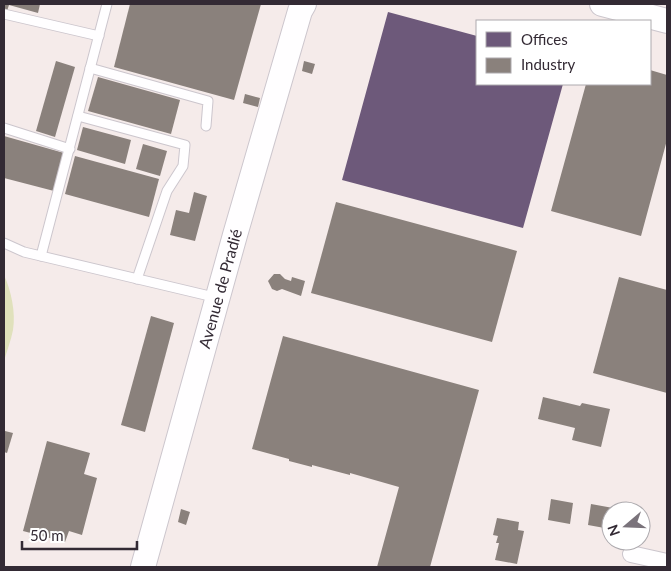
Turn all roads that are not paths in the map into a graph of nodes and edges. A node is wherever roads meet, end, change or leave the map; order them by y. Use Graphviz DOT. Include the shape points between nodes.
graph roads {
  1 [pos="107,4"];
  2 [pos="602,4"];
  3 [pos="301,6"];
  4 [pos="4,14"];
  5 [pos="667,21"];
  6 [pos="99,36"];
  7 [pos="90,68"];
  8 [pos="78,116"];
  9 [pos="206,126"];
  10 [pos="4,128"];
  11 [pos="70,148"];
  12 [pos="4,243"];
  13 [pos="41,256"];
  14 [pos="137,279"];
  15 [pos="218,298"];
  16 [pos="631,554"];
  17 [pos="667,562"];
  18 [pos="143,567"];
  1 -- 6 [label="lane"];
  2 -- 5 [label="street"];
  3 -- 15 [label="street, Avenue de Pradié"];
  4 -- 6 [label="lane"];
  6 -- 7 [label="lane"];
  7 -- 8 [label="lane"];
  7 -- 9 [label="lane" via="208,101"];
  8 -- 11 [label="lane"];
  8 -- 14 [label="lane" via="185,145 183,166 167,191"];
  10 -- 11 [label="lane"];
  11 -- 13 [label="lane"];
  12 -- 13 [label="lane"];
  13 -- 14 [label="lane"];
  14 -- 15 [label="lane"];
  15 -- 18 [label="street, Avenue de Pradié"];
  16 -- 17 [label="street"];
}
